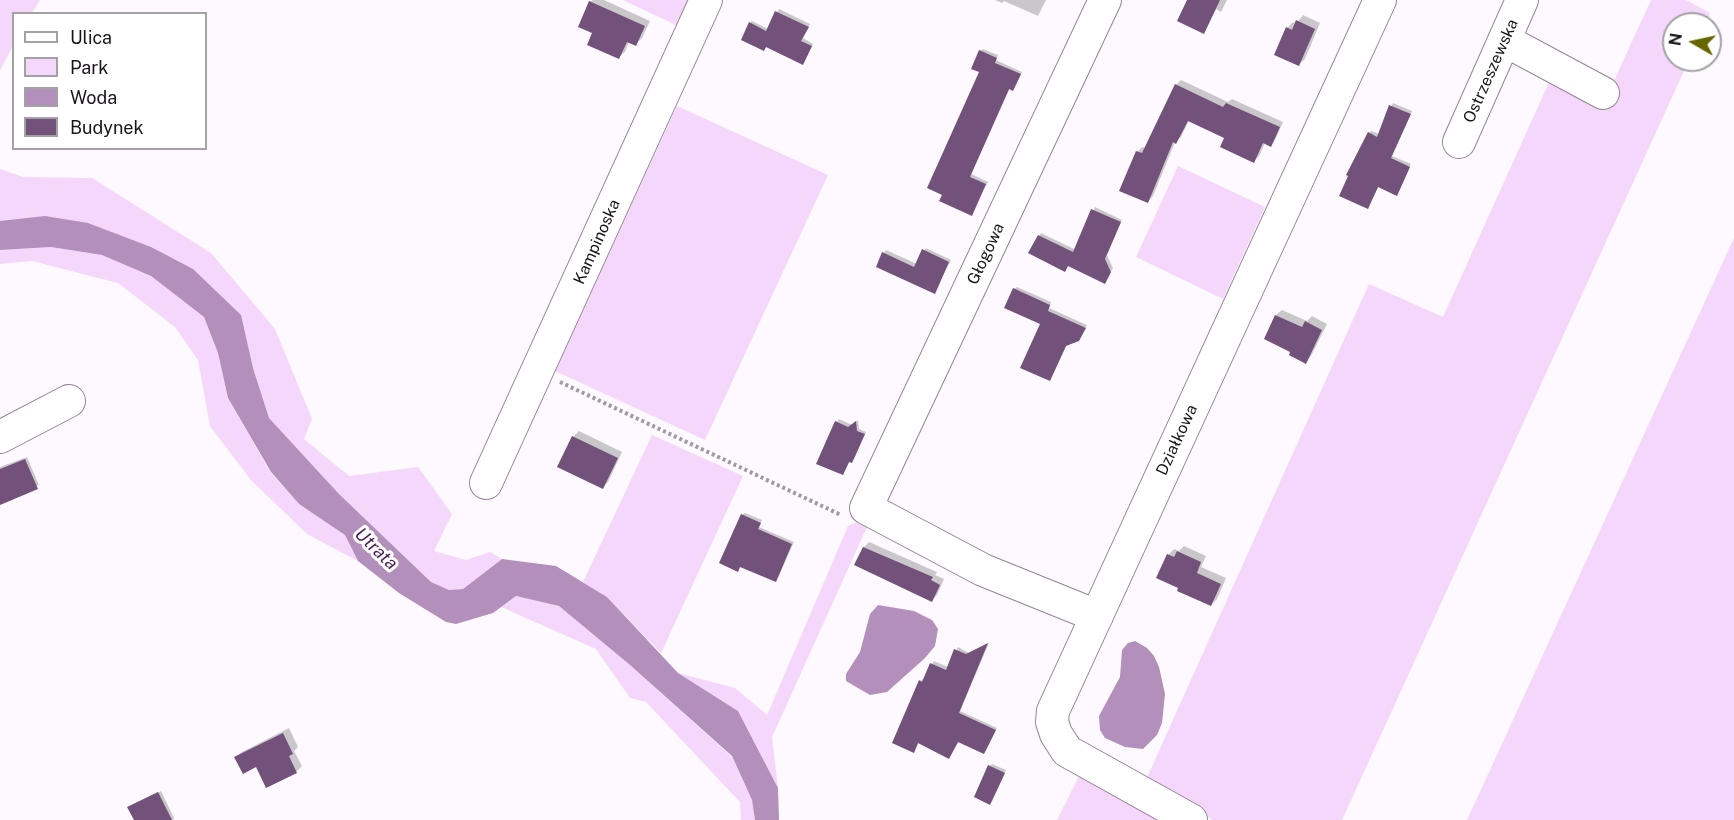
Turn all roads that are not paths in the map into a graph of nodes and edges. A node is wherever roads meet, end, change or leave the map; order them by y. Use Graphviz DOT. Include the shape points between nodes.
graph roads {
  1 [pos="706,0"];
  2 [pos="1105,0"];
  3 [pos="1380,0"];
  4 [pos="1522,0"];
  5 [pos="1504,40"];
  6 [pos="1604,93"];
  7 [pos="1459,142"];
  8 [pos="69,401"];
  9 [pos="0,436"];
  10 [pos="486,483"];
  11 [pos="1097,616"];
  12 [pos="1191,820"];
  1 -- 10 [label="street, Kampinoska"];
  2 -- 11 [label="street, Głogowa" via="866,508 983,570"];
  3 -- 11 [label="street, Działkowa"];
  4 -- 5 [label="street, Ostrzeszewska"];
  5 -- 6 [label="street"];
  5 -- 7 [label="street, Ostrzeszewska"];
  8 -- 9 [label="street"];
  11 -- 12 [label="street, Działkowa" via="1053,711 1056,734 1067,751"];
}
